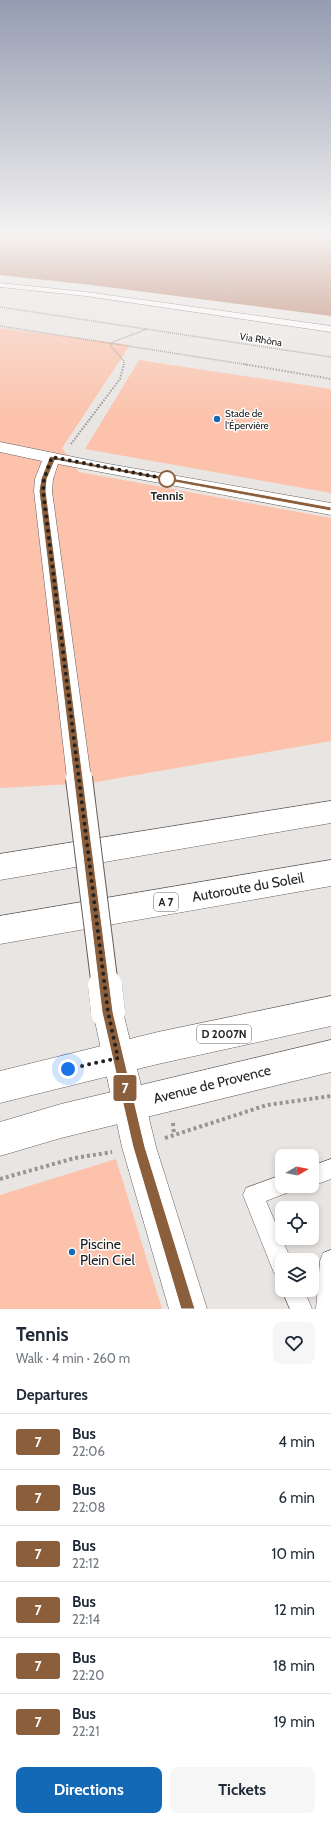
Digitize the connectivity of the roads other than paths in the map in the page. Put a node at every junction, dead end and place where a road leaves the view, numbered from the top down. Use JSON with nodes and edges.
{"nodes":[{"id":1,"x":108,"y":297,"type":"edge"},
{"id":2,"x":331,"y":329,"type":"edge"},
{"id":3,"x":0,"y":447,"type":"edge"},
{"id":4,"x":60,"y":452,"type":"junction"},
{"id":5,"x":331,"y":509,"type":"edge"},
{"id":6,"x":331,"y":812,"type":"edge"},
{"id":7,"x":0,"y":867,"type":"edge"},
{"id":8,"x":331,"y":872,"type":"edge"},
{"id":9,"x":0,"y":930,"type":"edge"},
{"id":10,"x":331,"y":1012,"type":"edge"},
{"id":11,"x":331,"y":1056,"type":"edge"},
{"id":12,"x":118,"y":1058,"type":"junction"},
{"id":13,"x":0,"y":1087,"type":"edge"},
{"id":14,"x":128,"y":1104,"type":"junction"},
{"id":15,"x":0,"y":1139,"type":"edge"},
{"id":16,"x":331,"y":1169,"type":"edge"},
{"id":17,"x":319,"y":1173,"type":"edge"},
{"id":18,"x":275,"y":1188,"type":"edge"},
{"id":19,"x":277,"y":1253,"type":"edge"},
{"id":20,"x":331,"y":1261,"type":"edge"},
{"id":21,"x":296,"y":1297,"type":"edge"},
{"id":22,"x":188,"y":1309,"type":"edge"},
{"id":23,"x":301,"y":1309,"type":"edge"},
{"id":24,"x":327,"y":1309,"type":"edge"}],
"edges":[{"from":1,"to":2,"type":"lane"},
{"from":3,"to":4,"type":"main road"},
{"from":4,"to":5,"type":"main road"},
{"from":4,"to":12,"type":"main road","bridge":true},
{"from":6,"to":7,"type":"main road"},
{"from":8,"to":9,"type":"main road","name":"Autoroute du Soleil","number":"A 7"},
{"from":10,"to":12,"type":"main road","number":"D 2007N"},
{"from":11,"to":14,"type":"main road","name":"Avenue de Provence"},
{"from":12,"to":13,"type":"main road","number":"D 2007N"},
{"from":12,"to":14,"type":"main road"},
{"from":14,"to":15,"type":"main road","name":"Avenue de Provence"},
{"from":14,"to":22,"type":"main road"},
{"from":16,"to":17,"type":"lane"},
{"from":18,"to":19,"type":"lane"},
{"from":20,"to":24,"type":"lane"},
{"from":21,"to":23,"type":"lane"}]}
